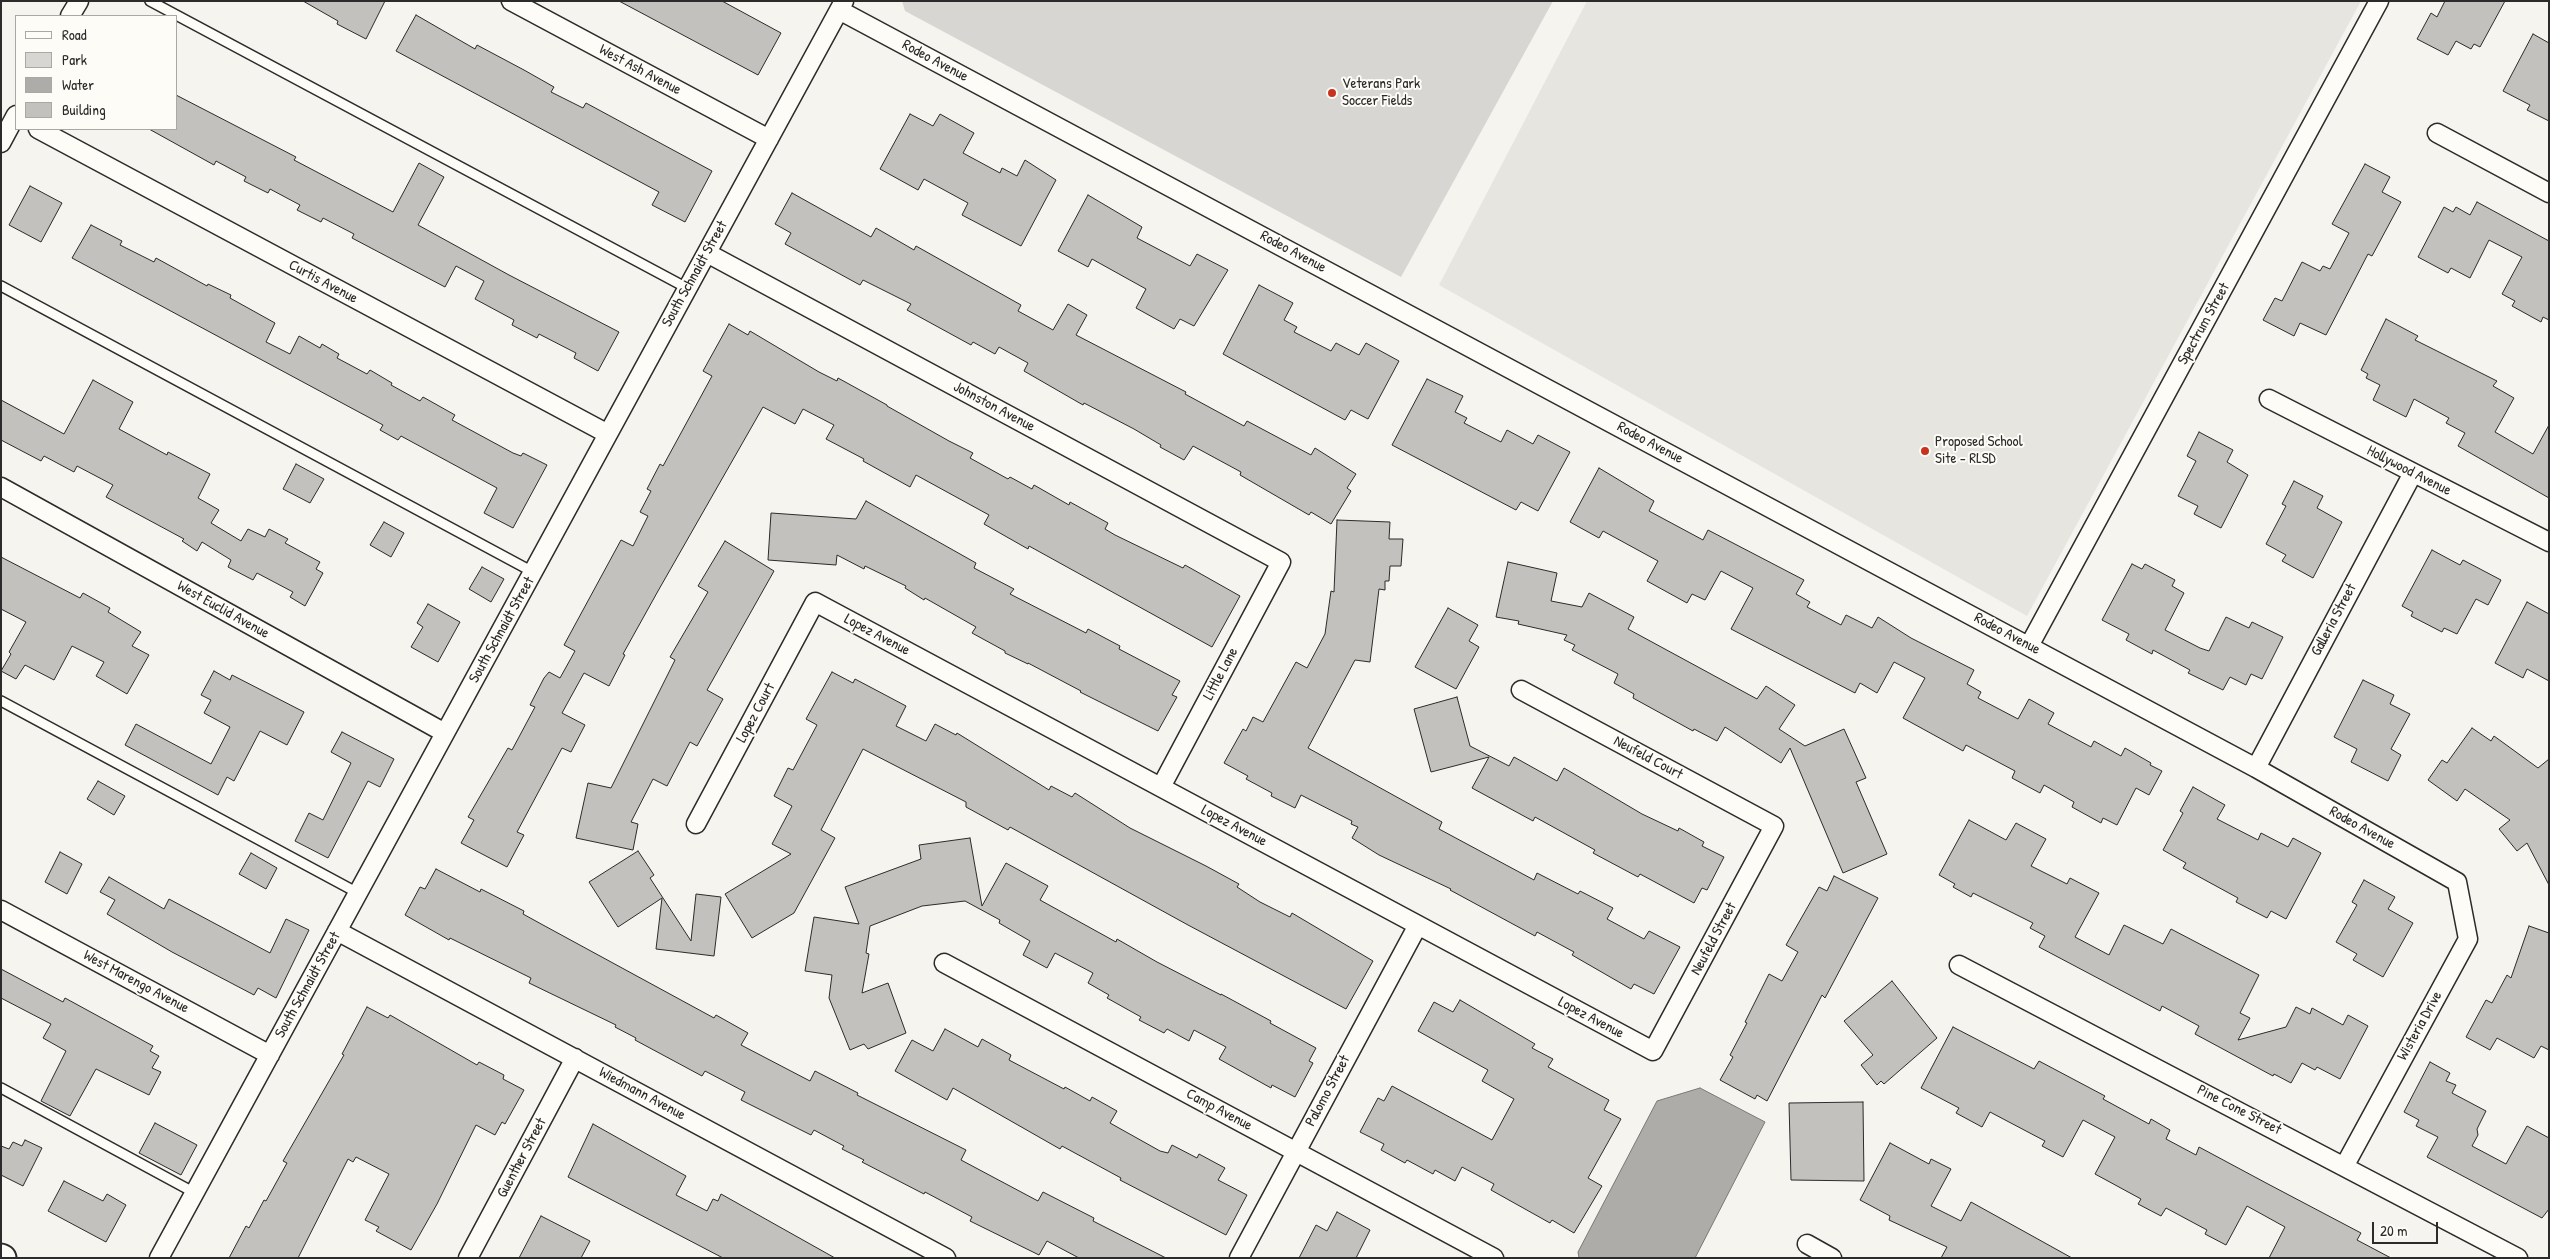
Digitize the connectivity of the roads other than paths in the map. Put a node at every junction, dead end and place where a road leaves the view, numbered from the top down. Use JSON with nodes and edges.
{"nodes":[{"id":1,"x":79,"y":1,"type":"edge"},
{"id":2,"x":150,"y":1,"type":"edge"},
{"id":3,"x":511,"y":1,"type":"edge"},
{"id":4,"x":2379,"y":1,"type":"edge"},
{"id":5,"x":842,"y":6,"type":"edge"},
{"id":6,"x":71,"y":15,"type":"edge"},
{"id":7,"x":176,"y":15,"type":"edge"},
{"id":8,"x":178,"y":16,"type":"edge"},
{"id":9,"x":40,"y":130,"type":"edge"},
{"id":10,"x":2436,"y":133,"type":"dead end"},
{"id":11,"x":769,"y":139,"type":"junction"},
{"id":12,"x":2549,"y":193,"type":"edge"},
{"id":13,"x":706,"y":253,"type":"junction"},
{"id":14,"x":1,"y":286,"type":"edge"},
{"id":15,"x":688,"y":288,"type":"junction"},
{"id":16,"x":2269,"y":400,"type":"dead end"},
{"id":17,"x":608,"y":434,"type":"junction"},
{"id":18,"x":2413,"y":473,"type":"junction"},
{"id":19,"x":1,"y":487,"type":"edge"},
{"id":20,"x":2549,"y":542,"type":"edge"},
{"id":21,"x":1282,"y":562,"type":"joint"},
{"id":22,"x":533,"y":572,"type":"junction"},
{"id":23,"x":815,"y":602,"type":"joint"},
{"id":24,"x":2029,"y":646,"type":"junction"},
{"id":25,"x":1521,"y":690,"type":"dead end"},
{"id":26,"x":1,"y":701,"type":"edge"},
{"id":27,"x":445,"y":733,"type":"junction"},
{"id":28,"x":2256,"y":768,"type":"junction"},
{"id":29,"x":1161,"y":787,"type":"junction"},
{"id":30,"x":696,"y":824,"type":"dead end"},
{"id":31,"x":1774,"y":826,"type":"joint"},
{"id":32,"x":2457,"y":882,"type":"joint"},
{"id":33,"x":358,"y":893,"type":"junction"},
{"id":34,"x":1,"y":910,"type":"edge"},
{"id":35,"x":1418,"y":925,"type":"junction"},
{"id":36,"x":337,"y":931,"type":"junction"},
{"id":37,"x":944,"y":963,"type":"dead end"},
{"id":38,"x":1959,"y":964,"type":"dead end"},
{"id":39,"x":1653,"y":1051,"type":"joint"},
{"id":40,"x":270,"y":1055,"type":"junction"},
{"id":41,"x":575,"y":1058,"type":"junction"},
{"id":42,"x":1,"y":1088,"type":"edge"},
{"id":43,"x":1296,"y":1152,"type":"junction"},
{"id":44,"x":2345,"y":1165,"type":"junction"},
{"id":45,"x":194,"y":1193,"type":"junction"},
{"id":46,"x":1807,"y":1244,"type":"dead end"},
{"id":47,"x":159,"y":1258,"type":"edge"},
{"id":48,"x":468,"y":1258,"type":"edge"},
{"id":49,"x":946,"y":1258,"type":"edge"},
{"id":50,"x":1239,"y":1258,"type":"edge"},
{"id":51,"x":1494,"y":1258,"type":"edge"},
{"id":52,"x":1832,"y":1258,"type":"edge"},
{"id":53,"x":2518,"y":1258,"type":"edge"}],
"edges":[{"from":1,"to":6,"type":"street"},
{"from":2,"to":7,"type":"lane"},
{"from":3,"to":11,"type":"street","name":"West Ash Avenue"},
{"from":4,"to":24,"type":"street","name":"Spectrum Street"},
{"from":5,"to":11,"type":"street","name":"South Schnaidt Street"},
{"from":5,"to":24,"type":"street","name":"Rodeo Avenue"},
{"from":8,"to":15,"type":"lane"},
{"from":9,"to":17,"type":"street","name":"Curtis Avenue"},
{"from":10,"to":12,"type":"street"},
{"from":11,"to":13,"type":"street","name":"South Schnaidt Street"},
{"from":13,"to":15,"type":"street","name":"South Schnaidt Street"},
{"from":13,"to":21,"type":"street","name":"Johnston Avenue"},
{"from":14,"to":22,"type":"lane"},
{"from":15,"to":17,"type":"street","name":"South Schnaidt Street"},
{"from":16,"to":18,"type":"street","name":"Hollywood Avenue"},
{"from":17,"to":22,"type":"street","name":"South Schnaidt Street"},
{"from":18,"to":20,"type":"street","name":"Hollywood Avenue"},
{"from":18,"to":28,"type":"street","name":"Galleria Street"},
{"from":19,"to":27,"type":"street","name":"West Euclid Avenue"},
{"from":21,"to":29,"type":"street","name":"Little Lane"},
{"from":22,"to":27,"type":"street","name":"South Schnaidt Street"},
{"from":23,"to":29,"type":"street","name":"Lopez Avenue"},
{"from":23,"to":30,"type":"street","name":"Lopez Court"},
{"from":24,"to":28,"type":"street","name":"Rodeo Avenue"},
{"from":25,"to":31,"type":"street","name":"Neufeld Court"},
{"from":26,"to":33,"type":"lane"},
{"from":27,"to":33,"type":"street","name":"South Schnaidt Street"},
{"from":28,"to":32,"type":"street","name":"Rodeo Avenue"},
{"from":29,"to":35,"type":"street","name":"Lopez Avenue"},
{"from":31,"to":39,"type":"street","name":"Neufeld Street"},
{"from":32,"to":44,"type":"street","name":"Wisteria Drive"},
{"from":33,"to":36,"type":"street","name":"South Schnaidt Street"},
{"from":34,"to":40,"type":"street","name":"West Marengo Avenue"},
{"from":35,"to":39,"type":"street","name":"Lopez Avenue"},
{"from":35,"to":43,"type":"street","name":"Palomo Street"},
{"from":36,"to":40,"type":"street","name":"South Schnaidt Street"},
{"from":36,"to":41,"type":"street","name":"Wiedmann Avenue"},
{"from":37,"to":43,"type":"street","name":"Camp Avenue"},
{"from":38,"to":44,"type":"street","name":"Pine Cone Street"},
{"from":40,"to":45,"type":"street","name":"South Schnaidt Street"},
{"from":41,"to":48,"type":"street","name":"Guenther Street"},
{"from":41,"to":49,"type":"street","name":"Wiedmann Avenue"},
{"from":42,"to":45,"type":"lane"},
{"from":43,"to":50,"type":"street","name":"Palomo Street"},
{"from":43,"to":51,"type":"street","name":"Camp Avenue"},
{"from":44,"to":53,"type":"street","name":"Pine Cone Street"},
{"from":45,"to":47,"type":"street","name":"South Schnaidt Street"},
{"from":46,"to":52,"type":"street"}]}
